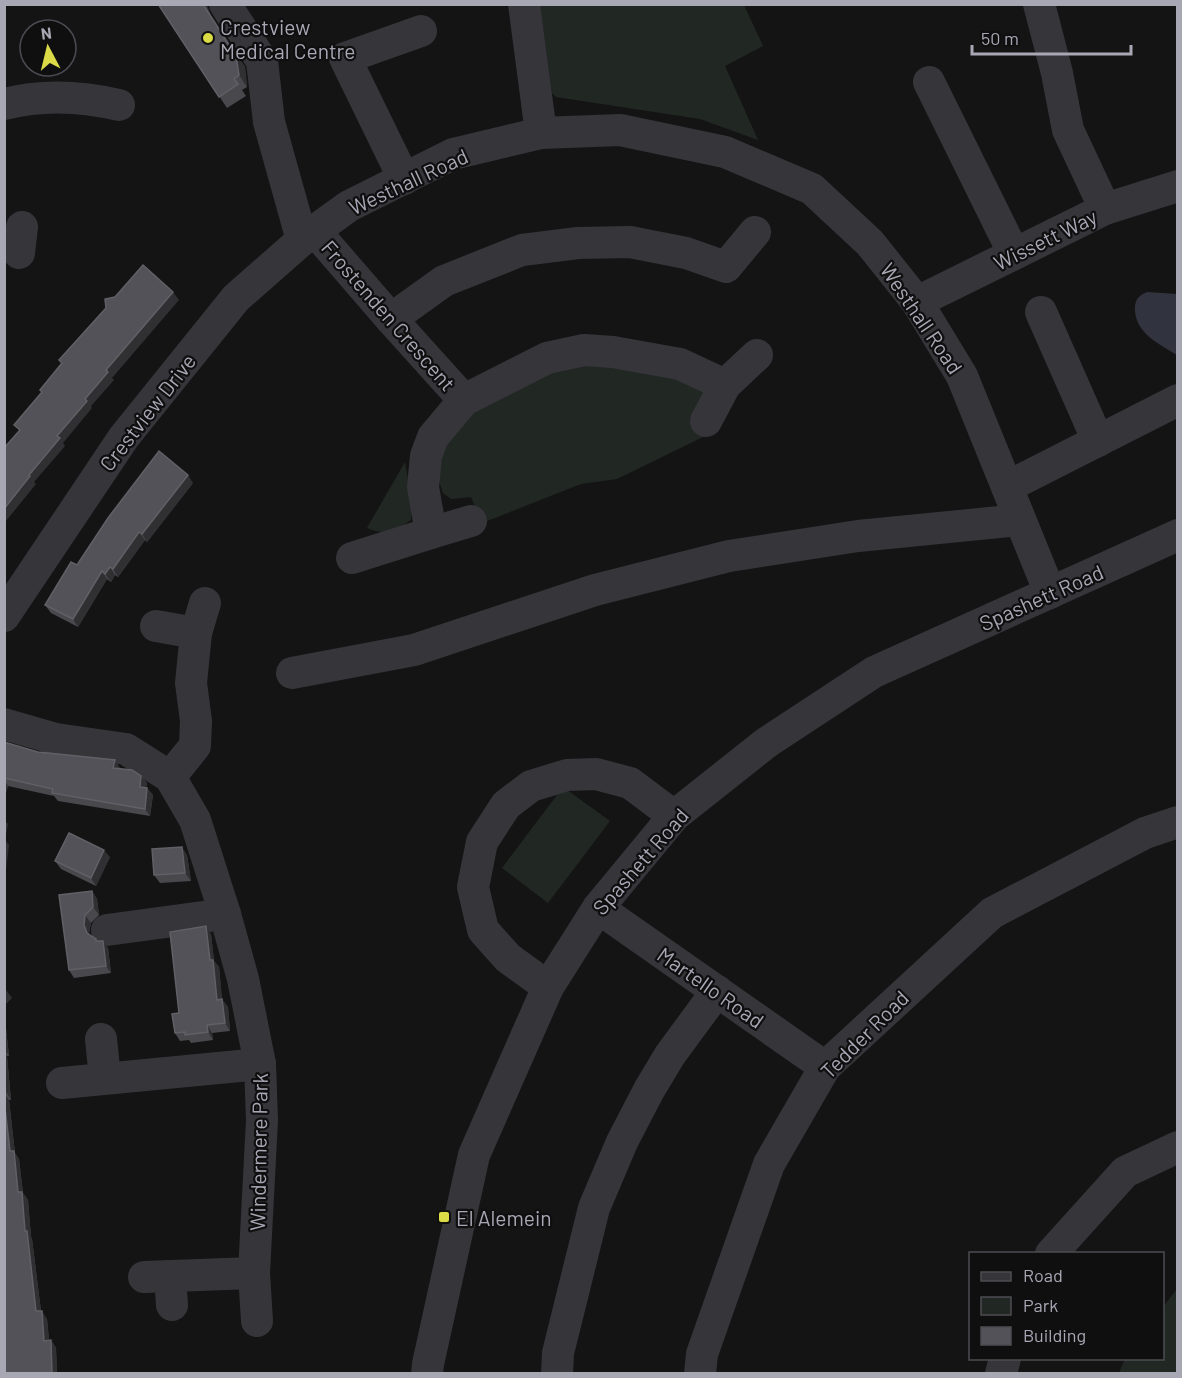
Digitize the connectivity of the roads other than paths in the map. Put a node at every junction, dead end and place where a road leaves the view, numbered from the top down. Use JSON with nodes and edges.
{"nodes":[{"id":1,"x":225,"y":4,"type":"edge"},
{"id":2,"x":524,"y":4,"type":"edge"},
{"id":3,"x":1039,"y":4,"type":"edge"},
{"id":4,"x":421,"y":30,"type":"dead end"},
{"id":5,"x":929,"y":82,"type":"dead end"},
{"id":6,"x":4,"y":104,"type":"edge"},
{"id":7,"x":119,"y":105,"type":"dead end"},
{"id":8,"x":541,"y":133,"type":"junction"},
{"id":9,"x":404,"y":179,"type":"junction"},
{"id":10,"x":1178,"y":186,"type":"edge"},
{"id":11,"x":1105,"y":210,"type":"junction"},
{"id":12,"x":755,"y":232,"type":"dead end"},
{"id":13,"x":308,"y":235,"type":"junction"},
{"id":14,"x":1014,"y":254,"type":"junction"},
{"id":15,"x":917,"y":302,"type":"junction"},
{"id":16,"x":391,"y":319,"type":"junction"},
{"id":17,"x":1053,"y":321,"type":"dead end"},
{"id":18,"x":758,"y":355,"type":"dead end"},
{"id":19,"x":725,"y":385,"type":"junction"},
{"id":20,"x":1170,"y":396,"type":"edge"},
{"id":21,"x":464,"y":400,"type":"junction"},
{"id":22,"x":706,"y":421,"type":"dead end"},
{"id":23,"x":1098,"y":441,"type":"junction"},
{"id":24,"x":1007,"y":487,"type":"junction"},
{"id":25,"x":1020,"y":520,"type":"junction"},
{"id":26,"x":471,"y":521,"type":"dead end"},
{"id":27,"x":431,"y":533,"type":"junction"},
{"id":28,"x":1178,"y":535,"type":"edge"},
{"id":29,"x":352,"y":558,"type":"dead end"},
{"id":30,"x":13,"y":582,"type":"edge"},
{"id":31,"x":1050,"y":593,"type":"junction"},
{"id":32,"x":205,"y":603,"type":"dead end"},
{"id":33,"x":4,"y":616,"type":"edge"},
{"id":34,"x":156,"y":626,"type":"dead end"},
{"id":35,"x":196,"y":633,"type":"junction"},
{"id":36,"x":292,"y":673,"type":"dead end"},
{"id":37,"x":4,"y":724,"type":"edge"},
{"id":38,"x":170,"y":777,"type":"junction"},
{"id":39,"x":674,"y":816,"type":"junction"},
{"id":40,"x":1178,"y":822,"type":"edge"},
{"id":41,"x":597,"y":908,"type":"junction"},
{"id":42,"x":225,"y":914,"type":"junction"},
{"id":43,"x":107,"y":930,"type":"dead end"},
{"id":44,"x":548,"y":987,"type":"junction"},
{"id":45,"x":717,"y":991,"type":"junction"},
{"id":46,"x":100,"y":1039,"type":"dead end"},
{"id":47,"x":260,"y":1064,"type":"junction"},
{"id":48,"x":825,"y":1067,"type":"junction"},
{"id":49,"x":105,"y":1078,"type":"junction"},
{"id":50,"x":62,"y":1083,"type":"dead end"},
{"id":51,"x":1178,"y":1147,"type":"edge"},
{"id":52,"x":1053,"y":1252,"type":"edge"},
{"id":53,"x":254,"y":1273,"type":"junction"},
{"id":54,"x":162,"y":1286,"type":"dead end"},
{"id":55,"x":256,"y":1321,"type":"dead end"},
{"id":56,"x":428,"y":1374,"type":"edge"},
{"id":57,"x":557,"y":1374,"type":"edge"},
{"id":58,"x":700,"y":1374,"type":"edge"}],
"edges":[{"from":1,"to":13,"type":"street"},
{"from":2,"to":8,"type":"street"},
{"from":3,"to":11,"type":"street"},
{"from":4,"to":9,"type":"street"},
{"from":5,"to":14,"type":"street"},
{"from":6,"to":7,"type":"street"},
{"from":8,"to":9,"type":"street","name":"Westhall Road"},
{"from":8,"to":15,"type":"street","name":"Westhall Road"},
{"from":9,"to":13,"type":"street","name":"Westhall Road"},
{"from":10,"to":11,"type":"street","name":"Wissett Way"},
{"from":11,"to":14,"type":"street","name":"Wissett Way"},
{"from":12,"to":16,"type":"street"},
{"from":13,"to":16,"type":"street","name":"Frostenden Crescent"},
{"from":13,"to":30,"type":"street","name":"Crestview Drive"},
{"from":14,"to":15,"type":"street","name":"Wissett Way"},
{"from":15,"to":24,"type":"street","name":"Westhall Road"},
{"from":16,"to":21,"type":"street","name":"Frostenden Crescent"},
{"from":17,"to":23,"type":"street"},
{"from":18,"to":19,"type":"street"},
{"from":19,"to":21,"type":"street","name":"Frostenden Crescent"},
{"from":19,"to":22,"type":"street"},
{"from":20,"to":23,"type":"street"},
{"from":21,"to":27,"type":"street","name":"Frostenden Crescent"},
{"from":23,"to":24,"type":"street"},
{"from":24,"to":25,"type":"street","name":"Westhall Road"},
{"from":25,"to":31,"type":"street","name":"Westhall Road"},
{"from":25,"to":36,"type":"street"},
{"from":26,"to":27,"type":"street"},
{"from":27,"to":29,"type":"street"},
{"from":28,"to":31,"type":"street","name":"Spashett Road"},
{"from":30,"to":33,"type":"street","name":"Crestview Drive"},
{"from":31,"to":39,"type":"street","name":"Spashett Road"},
{"from":32,"to":35,"type":"street"},
{"from":34,"to":35,"type":"street"},
{"from":35,"to":38,"type":"street"},
{"from":37,"to":38,"type":"street","name":"Windermere Park"},
{"from":38,"to":42,"type":"street","name":"Windermere Park"},
{"from":39,"to":41,"type":"street","name":"Spashett Road"},
{"from":39,"to":44,"type":"street"},
{"from":40,"to":48,"type":"street","name":"Tedder Road"},
{"from":41,"to":44,"type":"street","name":"Spashett Road"},
{"from":41,"to":45,"type":"street","name":"Martello Road"},
{"from":42,"to":43,"type":"street"},
{"from":42,"to":47,"type":"street","name":"Windermere Park"},
{"from":44,"to":56,"type":"street","name":"Spashett Road"},
{"from":45,"to":48,"type":"street","name":"Martello Road"},
{"from":45,"to":57,"type":"street"},
{"from":46,"to":49,"type":"street"},
{"from":47,"to":49,"type":"street"},
{"from":47,"to":53,"type":"street","name":"Windermere Park"},
{"from":48,"to":58,"type":"street","name":"Tedder Road"},
{"from":49,"to":50,"type":"street"},
{"from":51,"to":52,"type":"street"},
{"from":53,"to":54,"type":"street"},
{"from":53,"to":55,"type":"street","name":"Windermere Park"}]}
